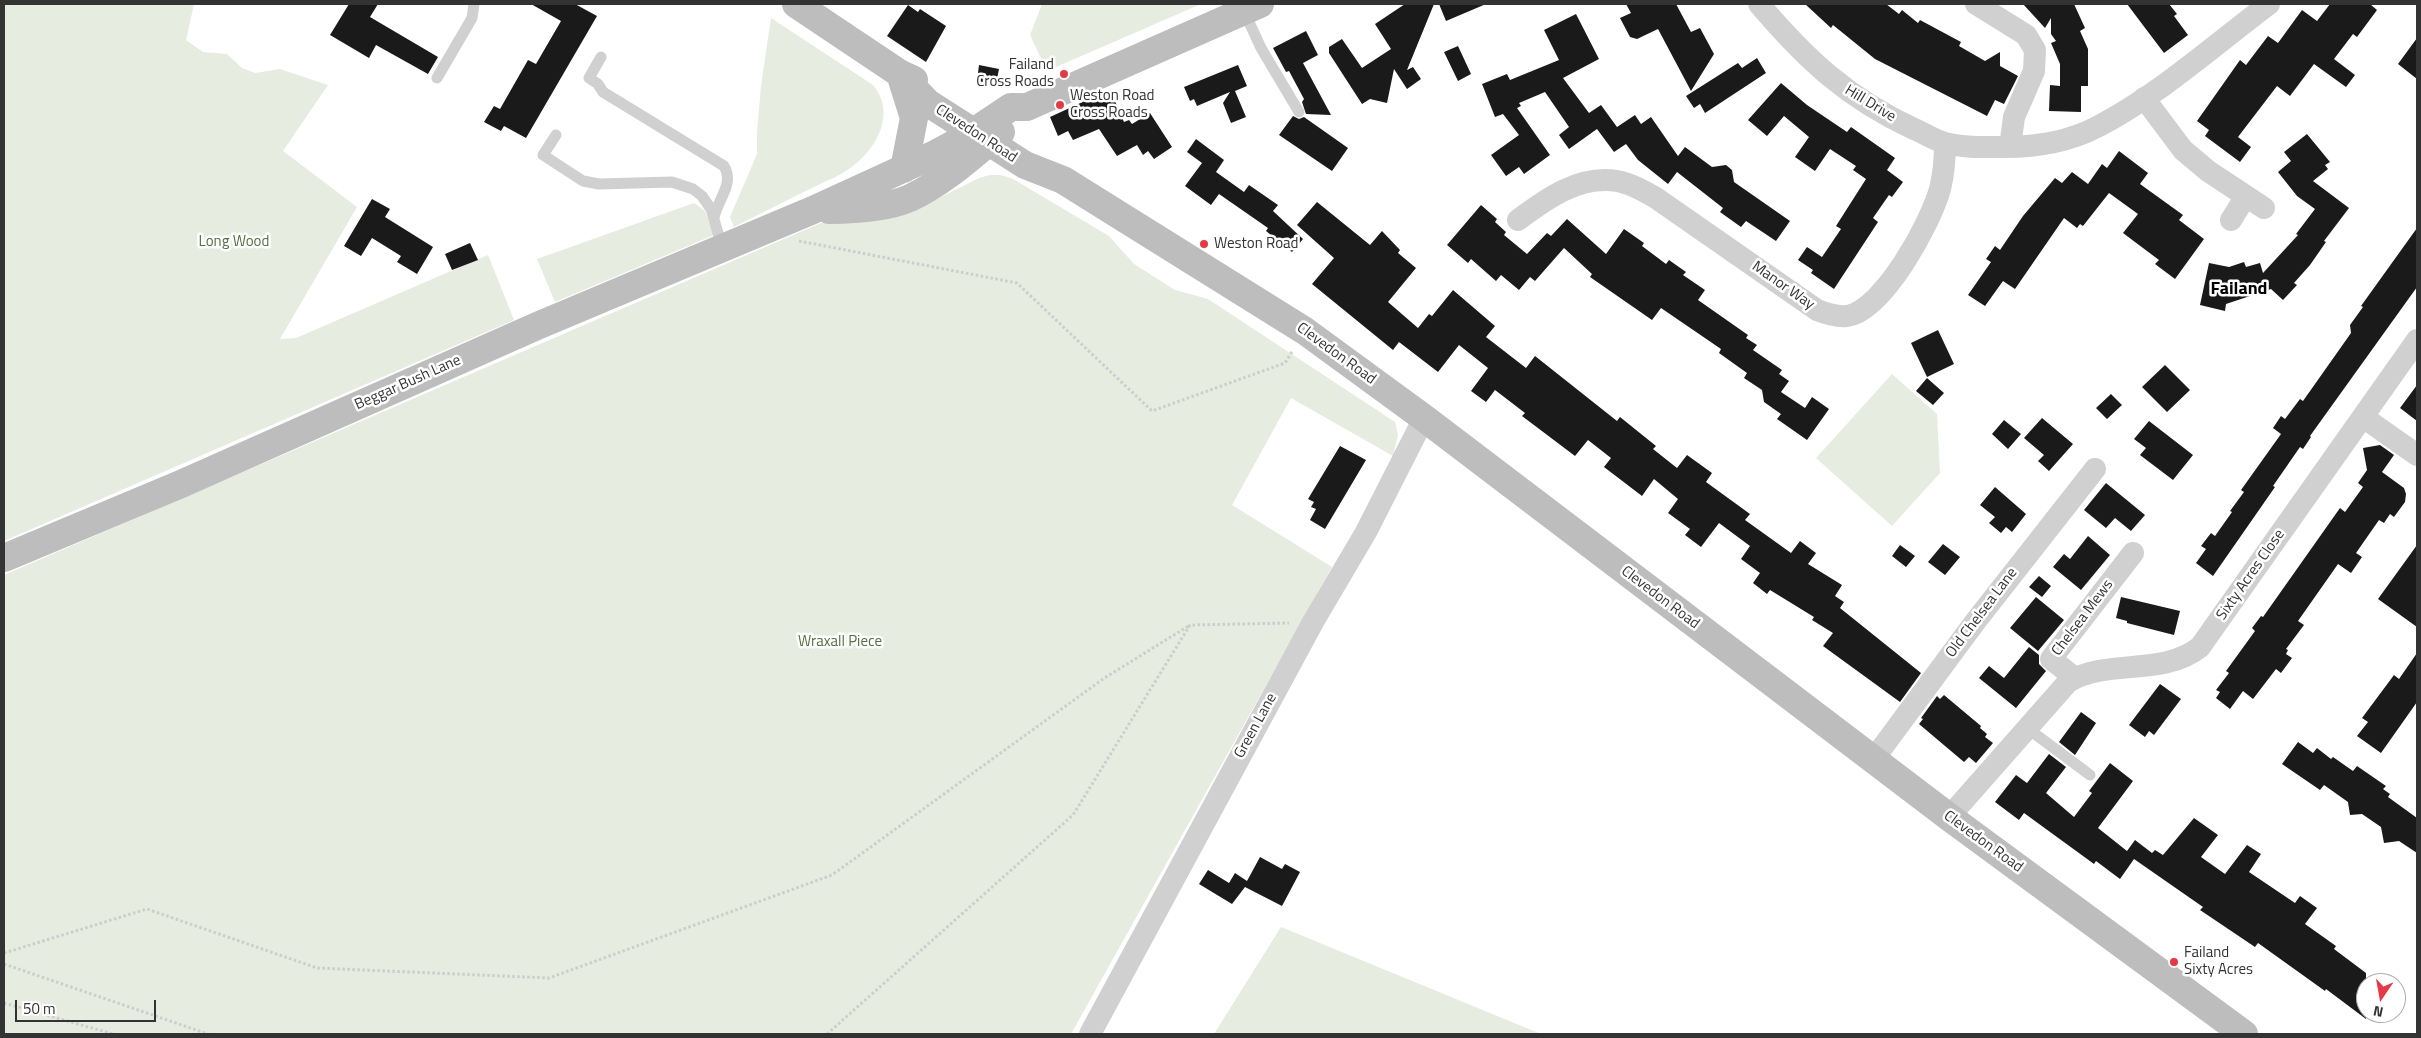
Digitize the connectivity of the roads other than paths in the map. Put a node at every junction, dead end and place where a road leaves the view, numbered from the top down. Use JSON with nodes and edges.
{"nodes":[{"id":1,"x":474,"y":4,"type":"edge"},
{"id":2,"x":796,"y":4,"type":"edge"},
{"id":3,"x":1759,"y":4,"type":"edge"},
{"id":4,"x":2269,"y":4,"type":"edge"},
{"id":5,"x":1980,"y":5,"type":"edge"},
{"id":6,"x":1252,"y":7,"type":"edge"},
{"id":7,"x":601,"y":57,"type":"dead end"},
{"id":8,"x":899,"y":73,"type":"junction"},
{"id":9,"x":437,"y":78,"type":"dead end"},
{"id":10,"x":2144,"y":98,"type":"junction"},
{"id":11,"x":1300,"y":112,"type":"dead end"},
{"id":12,"x":988,"y":132,"type":"junction"},
{"id":13,"x":556,"y":135,"type":"dead end"},
{"id":14,"x":1944,"y":143,"type":"junction"},
{"id":15,"x":2010,"y":147,"type":"junction"},
{"id":16,"x":904,"y":169,"type":"junction"},
{"id":17,"x":813,"y":210,"type":"junction"},
{"id":18,"x":714,"y":218,"type":"junction"},
{"id":19,"x":1518,"y":220,"type":"dead end"},
{"id":20,"x":2231,"y":220,"type":"dead end"},
{"id":21,"x":722,"y":248,"type":"junction"},
{"id":22,"x":2417,"y":340,"type":"edge"},
{"id":23,"x":2363,"y":417,"type":"junction"},
{"id":24,"x":1424,"y":418,"type":"junction"},
{"id":25,"x":2417,"y":455,"type":"edge"},
{"id":26,"x":2094,"y":469,"type":"dead end"},
{"id":27,"x":2133,"y":553,"type":"dead end"},
{"id":28,"x":4,"y":558,"type":"edge"},
{"id":29,"x":2075,"y":678,"type":"junction"},
{"id":30,"x":2027,"y":728,"type":"junction"},
{"id":31,"x":1873,"y":760,"type":"junction"},
{"id":32,"x":2090,"y":775,"type":"dead end"},
{"id":33,"x":1949,"y":818,"type":"junction"},
{"id":34,"x":1090,"y":1034,"type":"edge"},
{"id":35,"x":2244,"y":1034,"type":"edge"}],
"edges":[{"from":1,"to":9,"type":"lane"},
{"from":2,"to":8,"type":"main road","name":"Clevedon Road"},
{"from":3,"to":14,"type":"street","name":"Hill Drive"},
{"from":4,"to":10,"type":"street","name":"Hill Drive"},
{"from":5,"to":15,"type":"street"},
{"from":6,"to":11,"type":"lane"},
{"from":6,"to":12,"type":"main road"},
{"from":7,"to":18,"type":"lane"},
{"from":8,"to":12,"type":"main road","name":"Clevedon Road"},
{"from":8,"to":16,"type":"main road"},
{"from":10,"to":15,"type":"street","name":"Hill Drive"},
{"from":10,"to":20,"type":"street"},
{"from":12,"to":16,"type":"main road","name":"Beggar Bush Lane"},
{"from":12,"to":17,"type":"main road","name":"Beggar Bush Lane"},
{"from":12,"to":24,"type":"main road","name":"Clevedon Road"},
{"from":13,"to":18,"type":"lane"},
{"from":14,"to":15,"type":"street","name":"Hill Drive"},
{"from":14,"to":19,"type":"street","name":"Manor Way"},
{"from":16,"to":17,"type":"main road","name":"Beggar Bush Lane"},
{"from":17,"to":21,"type":"main road","name":"Beggar Bush Lane"},
{"from":18,"to":21,"type":"lane"},
{"from":21,"to":28,"type":"main road","name":"Beggar Bush Lane"},
{"from":22,"to":23,"type":"street","name":"Sixty Acres Close"},
{"from":23,"to":25,"type":"street"},
{"from":23,"to":29,"type":"street","name":"Sixty Acres Close"},
{"from":24,"to":31,"type":"main road","name":"Clevedon Road"},
{"from":24,"to":34,"type":"street","name":"Green Lane"},
{"from":26,"to":31,"type":"street","name":"Old Chelsea Lane"},
{"from":27,"to":29,"type":"street","name":"Chelsea Mews"},
{"from":29,"to":30,"type":"street","name":"Sixty Acres Close"},
{"from":30,"to":32,"type":"lane"},
{"from":30,"to":33,"type":"street","name":"Sixty Acres Close"},
{"from":31,"to":33,"type":"main road","name":"Clevedon Road"},
{"from":33,"to":35,"type":"main road","name":"Clevedon Road"}]}
